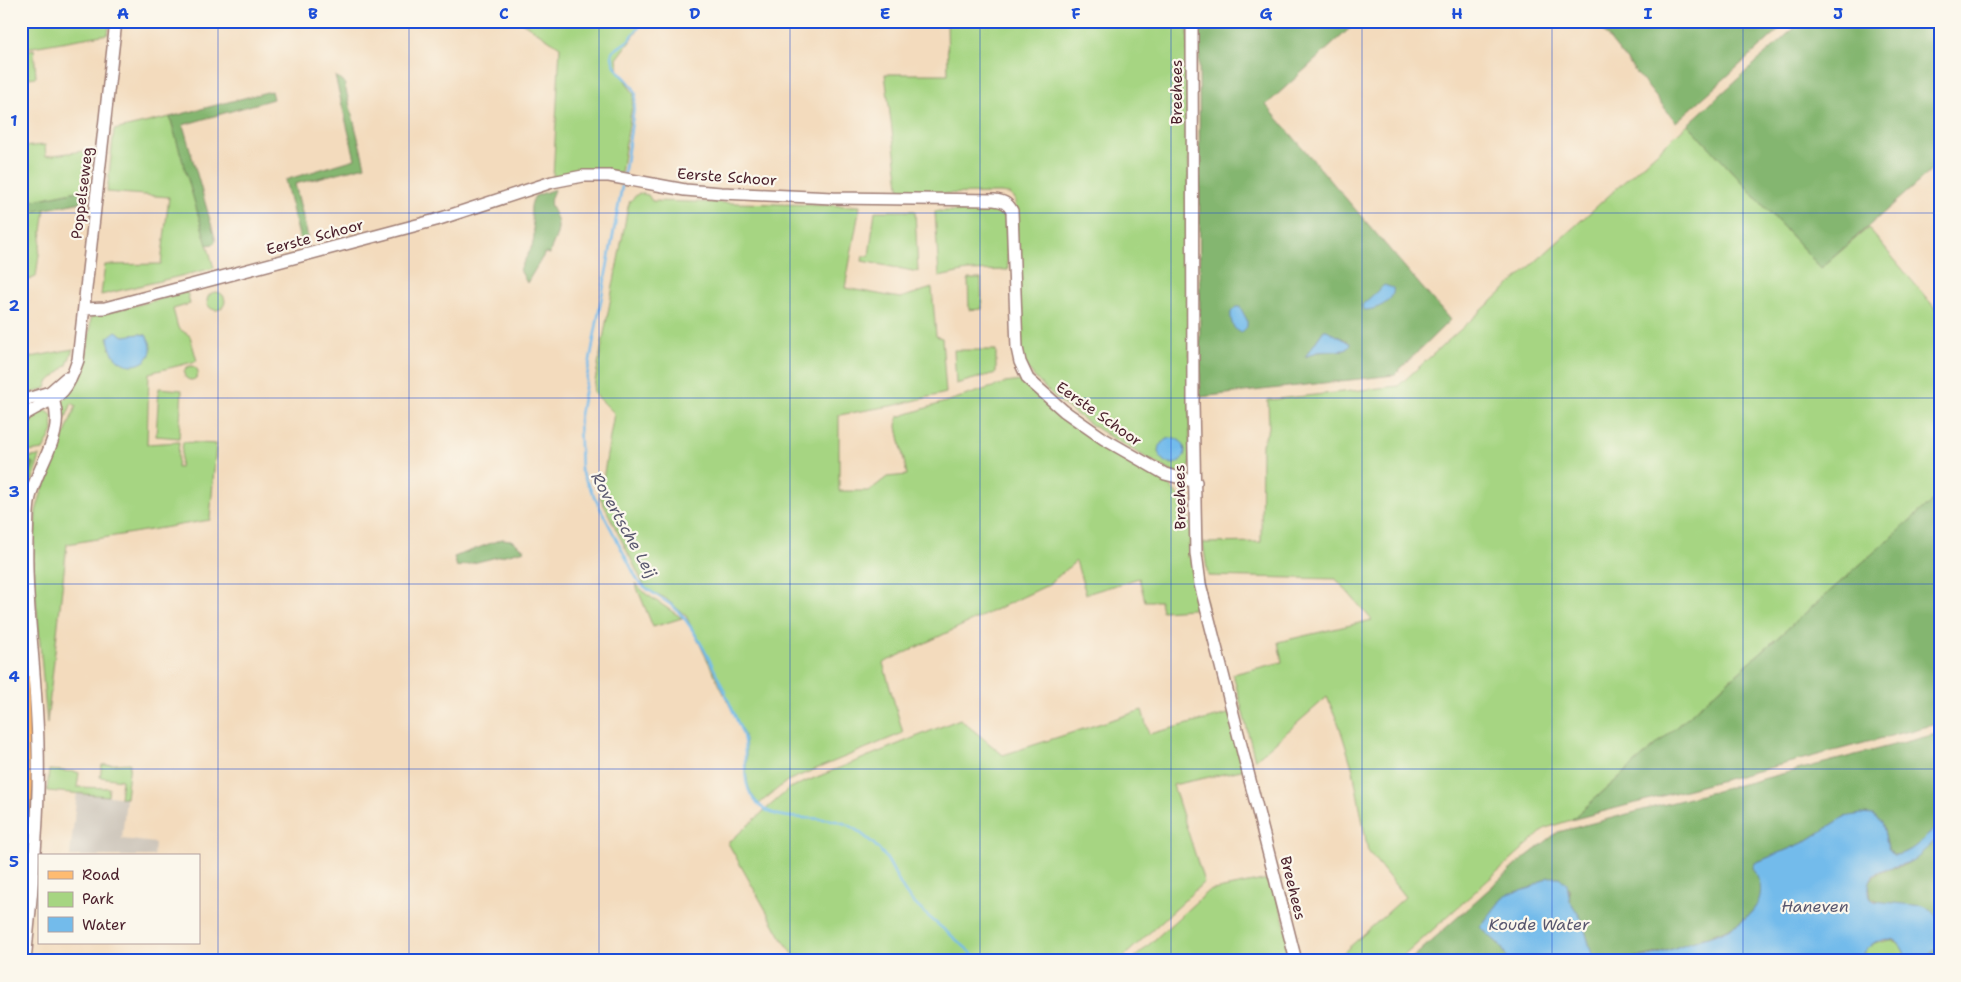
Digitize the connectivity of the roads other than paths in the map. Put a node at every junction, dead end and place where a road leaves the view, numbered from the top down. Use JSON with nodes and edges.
{"nodes":[{"id":1,"x":116,"y":21,"type":"edge"},
{"id":2,"x":1192,"y":21,"type":"edge"},
{"id":3,"x":85,"y":309,"type":"junction"},
{"id":4,"x":75,"y":368,"type":"junction"},
{"id":5,"x":53,"y":400,"type":"junction"},
{"id":6,"x":21,"y":401,"type":"edge"},
{"id":7,"x":21,"y":412,"type":"edge"},
{"id":8,"x":21,"y":417,"type":"edge"},
{"id":9,"x":1196,"y":482,"type":"junction"},
{"id":10,"x":21,"y":653,"type":"edge"},
{"id":11,"x":21,"y":854,"type":"edge"},
{"id":12,"x":25,"y":961,"type":"edge"},
{"id":13,"x":1296,"y":961,"type":"edge"}],
"edges":[{"from":1,"to":3,"type":"street","name":"Poppelseweg"},
{"from":2,"to":9,"type":"street","name":"Breehees"},
{"from":3,"to":4,"type":"street","name":"Poppelseweg"},
{"from":3,"to":9,"type":"street","name":"Eerste Schoor"},
{"from":4,"to":5,"type":"street","name":"Poppelseweg"},
{"from":4,"to":6,"type":"street"},
{"from":5,"to":8,"type":"street","name":"Poppelseweg"},
{"from":5,"to":12,"type":"street"},
{"from":7,"to":8,"type":"main road"},
{"from":9,"to":13,"type":"street","name":"Breehees"},
{"from":10,"to":11,"type":"main road"}]}
